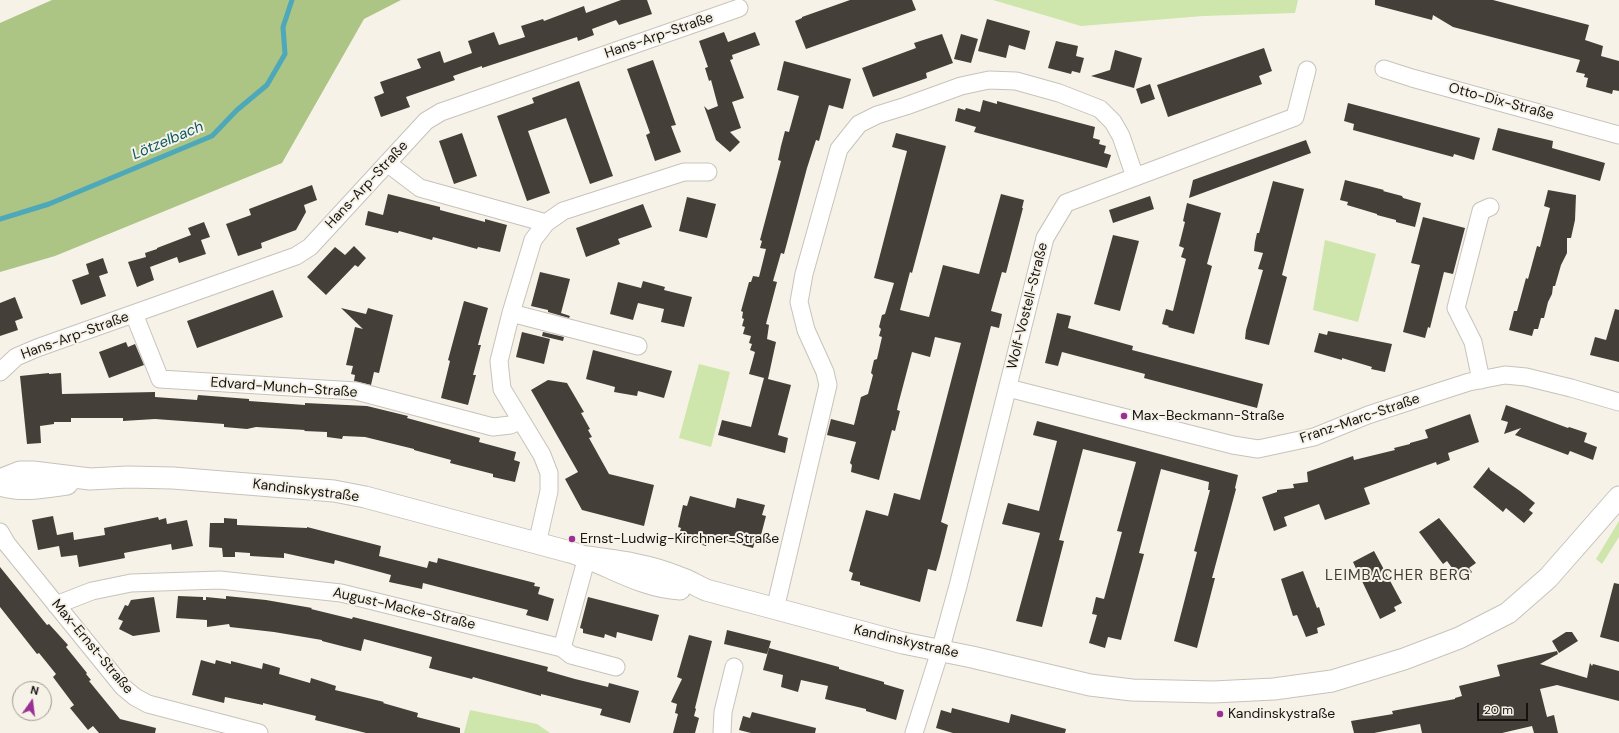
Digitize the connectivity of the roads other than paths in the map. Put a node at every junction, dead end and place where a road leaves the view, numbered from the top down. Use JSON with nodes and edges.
{"nodes":[{"id":1,"x":739,"y":8,"type":"dead end"},
{"id":2,"x":1384,"y":69,"type":"dead end"},
{"id":3,"x":1307,"y":70,"type":"dead end"},
{"id":4,"x":1619,"y":135,"type":"edge"},
{"id":5,"x":387,"y":163,"type":"junction"},
{"id":6,"x":708,"y":172,"type":"dead end"},
{"id":7,"x":1135,"y":177,"type":"junction"},
{"id":8,"x":1490,"y":207,"type":"dead end"},
{"id":9,"x":546,"y":223,"type":"junction"},
{"id":10,"x":511,"y":313,"type":"junction"},
{"id":11,"x":134,"y":314,"type":"junction"},
{"id":12,"x":638,"y":346,"type":"dead end"},
{"id":13,"x":0,"y":372,"type":"edge"},
{"id":14,"x":1481,"y":380,"type":"junction"},
{"id":15,"x":1008,"y":388,"type":"junction"},
{"id":16,"x":1619,"y":402,"type":"edge"},
{"id":17,"x":520,"y":421,"type":"junction"},
{"id":18,"x":90,"y":479,"type":"junction"},
{"id":19,"x":0,"y":480,"type":"edge"},
{"id":20,"x":0,"y":485,"type":"edge"},
{"id":21,"x":1619,"y":497,"type":"edge"},
{"id":22,"x":0,"y":532,"type":"edge"},
{"id":23,"x":537,"y":544,"type":"junction"},
{"id":24,"x":587,"y":557,"type":"junction"},
{"id":25,"x":56,"y":605,"type":"junction"},
{"id":26,"x":775,"y":609,"type":"junction"},
{"id":27,"x":562,"y":648,"type":"junction"},
{"id":28,"x":940,"y":651,"type":"junction"},
{"id":29,"x":616,"y":667,"type":"dead end"},
{"id":30,"x":734,"y":667,"type":"dead end"},
{"id":31,"x":259,"y":733,"type":"edge"},
{"id":32,"x":722,"y":733,"type":"edge"},
{"id":33,"x":914,"y":733,"type":"edge"}],
"edges":[{"from":1,"to":5,"type":"street","name":"Hans-Arp-Straße"},
{"from":2,"to":4,"type":"street","name":"Otto-Dix-Straße"},
{"from":3,"to":7,"type":"street","name":"Wolf-Vostell-Straße"},
{"from":5,"to":9,"type":"street"},
{"from":5,"to":11,"type":"street","name":"Hans-Arp-Straße"},
{"from":6,"to":9,"type":"street"},
{"from":7,"to":15,"type":"street","name":"Wolf-Vostell-Straße"},
{"from":7,"to":26,"type":"street"},
{"from":8,"to":14,"type":"street"},
{"from":9,"to":10,"type":"street"},
{"from":10,"to":12,"type":"street"},
{"from":10,"to":17,"type":"street"},
{"from":11,"to":13,"type":"street","name":"Hans-Arp-Straße"},
{"from":11,"to":17,"type":"street","name":"Edvard-Munch-Straße"},
{"from":14,"to":15,"type":"street","name":"Franz-Marc-Straße"},
{"from":14,"to":16,"type":"street","name":"Franz-Marc-Straße"},
{"from":15,"to":28,"type":"street","name":"Wolf-Vostell-Straße"},
{"from":17,"to":23,"type":"street"},
{"from":18,"to":19,"type":"street","name":"Kandinskystraße"},
{"from":18,"to":20,"type":"street","name":"Kandinskystraße"},
{"from":18,"to":23,"type":"street","name":"Kandinskystraße"},
{"from":21,"to":28,"type":"street","name":"Kandinskystraße"},
{"from":22,"to":25,"type":"street","name":"Max-Ernst-Straße"},
{"from":23,"to":24,"type":"street","name":"Kandinskystraße"},
{"from":24,"to":26,"type":"street","name":"Kandinskystraße"},
{"from":24,"to":27,"type":"street"},
{"from":25,"to":27,"type":"street","name":"August-Macke-Straße"},
{"from":25,"to":31,"type":"street","name":"Max-Ernst-Straße"},
{"from":26,"to":28,"type":"street","name":"Kandinskystraße"},
{"from":27,"to":29,"type":"street","name":"August-Macke-Straße"},
{"from":28,"to":33,"type":"street","name":"Wolf-Vostell-Straße"},
{"from":30,"to":32,"type":"street"}]}
